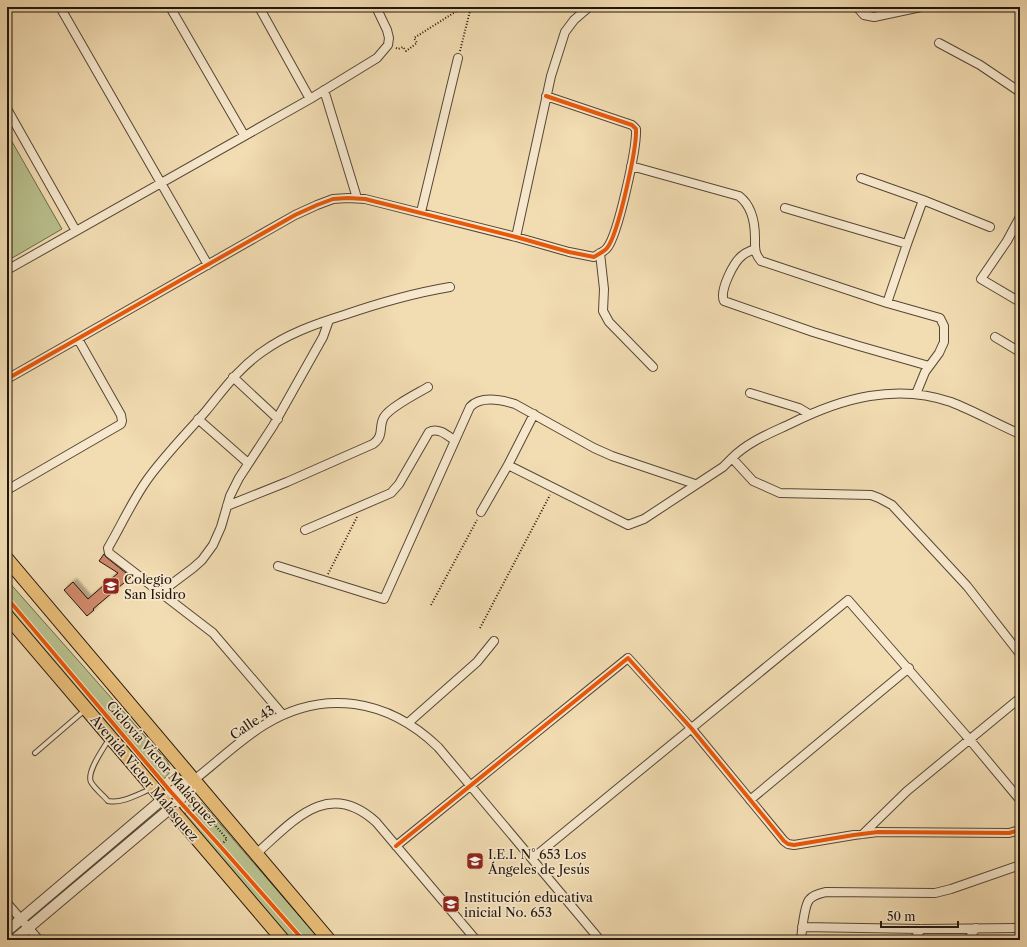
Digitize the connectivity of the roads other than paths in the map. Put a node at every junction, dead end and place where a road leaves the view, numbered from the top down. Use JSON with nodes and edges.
{"nodes":[{"id":1,"x":60,"y":7,"type":"edge"},
{"id":2,"x":170,"y":7,"type":"edge"},
{"id":3,"x":259,"y":7,"type":"edge"},
{"id":4,"x":376,"y":7,"type":"edge"},
{"id":5,"x":857,"y":7,"type":"edge"},
{"id":6,"x":921,"y":7,"type":"edge"},
{"id":7,"x":584,"y":8,"type":"edge"},
{"id":8,"x":939,"y":43,"type":"dead end"},
{"id":9,"x":458,"y":58,"type":"road end"},
{"id":10,"x":324,"y":90,"type":"junction"},
{"id":11,"x":1020,"y":92,"type":"edge"},
{"id":12,"x":546,"y":96,"type":"junction"},
{"id":13,"x":310,"y":98,"type":"junction"},
{"id":14,"x":7,"y":109,"type":"edge"},
{"id":15,"x":244,"y":135,"type":"junction"},
{"id":16,"x":631,"y":166,"type":"junction"},
{"id":17,"x":861,"y":178,"type":"dead end"},
{"id":18,"x":160,"y":183,"type":"junction"},
{"id":19,"x":357,"y":198,"type":"junction"},
{"id":20,"x":923,"y":200,"type":"junction"},
{"id":21,"x":785,"y":208,"type":"dead end"},
{"id":22,"x":421,"y":212,"type":"junction"},
{"id":23,"x":1020,"y":217,"type":"edge"},
{"id":24,"x":990,"y":228,"type":"dead end"},
{"id":25,"x":76,"y":231,"type":"junction"},
{"id":26,"x":516,"y":237,"type":"junction"},
{"id":27,"x":907,"y":244,"type":"junction"},
{"id":28,"x":754,"y":249,"type":"junction"},
{"id":29,"x":600,"y":253,"type":"junction"},
{"id":30,"x":208,"y":265,"type":"junction"},
{"id":31,"x":7,"y":270,"type":"edge"},
{"id":32,"x":450,"y":287,"type":"dead end"},
{"id":33,"x":1020,"y":302,"type":"edge"},
{"id":34,"x":887,"y":303,"type":"junction"},
{"id":35,"x":329,"y":320,"type":"junction"},
{"id":36,"x":994,"y":337,"type":"dead end"},
{"id":37,"x":78,"y":339,"type":"junction"},
{"id":38,"x":1020,"y":352,"type":"edge"},
{"id":39,"x":929,"y":366,"type":"junction"},
{"id":40,"x":653,"y":367,"type":"dead end"},
{"id":41,"x":233,"y":377,"type":"junction"},
{"id":42,"x":7,"y":379,"type":"edge"},
{"id":43,"x":428,"y":387,"type":"dead end"},
{"id":44,"x":750,"y":394,"type":"dead end"},
{"id":45,"x":916,"y":394,"type":"junction"},
{"id":46,"x":534,"y":414,"type":"junction"},
{"id":47,"x":809,"y":414,"type":"junction"},
{"id":48,"x":198,"y":419,"type":"junction"},
{"id":49,"x":278,"y":419,"type":"junction"},
{"id":50,"x":1020,"y":434,"type":"edge"},
{"id":51,"x":454,"y":440,"type":"junction"},
{"id":52,"x":732,"y":458,"type":"junction"},
{"id":53,"x":248,"y":463,"type":"junction"},
{"id":54,"x":508,"y":465,"type":"junction"},
{"id":55,"x":695,"y":484,"type":"junction"},
{"id":56,"x":7,"y":490,"type":"edge"},
{"id":57,"x":227,"y":506,"type":"junction"},
{"id":58,"x":481,"y":512,"type":"road end"},
{"id":59,"x":305,"y":530,"type":"dead end"},
{"id":60,"x":7,"y":559,"type":"edge"},
{"id":61,"x":278,"y":566,"type":"dead end"},
{"id":62,"x":161,"y":592,"type":"junction"},
{"id":63,"x":7,"y":616,"type":"edge"},
{"id":64,"x":494,"y":641,"type":"dead end"},
{"id":65,"x":1020,"y":654,"type":"edge"},
{"id":66,"x":909,"y":668,"type":"junction"},
{"id":67,"x":1020,"y":698,"type":"edge"},
{"id":68,"x":86,"y":709,"type":"junction"},
{"id":69,"x":283,"y":715,"type":"junction"},
{"id":70,"x":408,"y":722,"type":"junction"},
{"id":71,"x":692,"y":729,"type":"junction"},
{"id":72,"x":110,"y":736,"type":"junction"},
{"id":73,"x":970,"y":740,"type":"junction"},
{"id":74,"x":35,"y":753,"type":"dead end"},
{"id":75,"x":194,"y":780,"type":"junction"},
{"id":76,"x":471,"y":785,"type":"junction"},
{"id":77,"x":154,"y":788,"type":"junction"},
{"id":78,"x":750,"y":800,"type":"junction"},
{"id":79,"x":1020,"y":800,"type":"edge"},
{"id":80,"x":167,"y":803,"type":"junction"},
{"id":81,"x":1020,"y":830,"type":"edge"},
{"id":82,"x":863,"y":834,"type":"junction"},
{"id":83,"x":396,"y":846,"type":"junction"},
{"id":84,"x":256,"y":854,"type":"junction"},
{"id":85,"x":532,"y":858,"type":"junction"},
{"id":86,"x":1020,"y":865,"type":"edge"},
{"id":87,"x":7,"y":903,"type":"edge"},
{"id":88,"x":21,"y":919,"type":"junction"},
{"id":89,"x":802,"y":927,"type":"junction"},
{"id":90,"x":28,"y":928,"type":"junction"},
{"id":91,"x":976,"y":928,"type":"junction"},
{"id":92,"x":1020,"y":928,"type":"edge"},
{"id":93,"x":921,"y":929,"type":"junction"},
{"id":94,"x":7,"y":931,"type":"edge"},
{"id":95,"x":14,"y":940,"type":"edge"},
{"id":96,"x":39,"y":940,"type":"edge"},
{"id":97,"x":283,"y":940,"type":"edge"},
{"id":98,"x":329,"y":940,"type":"edge"},
{"id":99,"x":476,"y":940,"type":"edge"},
{"id":100,"x":600,"y":940,"type":"edge"},
{"id":101,"x":801,"y":940,"type":"edge"},
{"id":102,"x":914,"y":940,"type":"edge"},
{"id":103,"x":968,"y":940,"type":"edge"}],
"edges":[{"from":1,"to":18,"type":"street"},
{"from":2,"to":15,"type":"street"},
{"from":3,"to":13,"type":"street"},
{"from":4,"to":10,"type":"street"},
{"from":5,"to":6,"type":"street"},
{"from":7,"to":12,"type":"street"},
{"from":8,"to":11,"type":"street"},
{"from":9,"to":22,"type":"street"},
{"from":10,"to":13,"type":"street"},
{"from":10,"to":19,"type":"street"},
{"from":12,"to":16,"type":"street"},
{"from":12,"to":26,"type":"street"},
{"from":13,"to":15,"type":"street"},
{"from":14,"to":25,"type":"street"},
{"from":15,"to":18,"type":"street"},
{"from":16,"to":28,"type":"street"},
{"from":16,"to":29,"type":"street"},
{"from":17,"to":20,"type":"street"},
{"from":18,"to":25,"type":"street"},
{"from":18,"to":30,"type":"street"},
{"from":19,"to":22,"type":"street"},
{"from":19,"to":30,"type":"street"},
{"from":20,"to":24,"type":"street"},
{"from":20,"to":27,"type":"street"},
{"from":21,"to":27,"type":"street"},
{"from":22,"to":26,"type":"street"},
{"from":23,"to":33,"type":"street"},
{"from":25,"to":31,"type":"street"},
{"from":26,"to":29,"type":"street"},
{"from":27,"to":34,"type":"street"},
{"from":28,"to":34,"type":"street"},
{"from":28,"to":39,"type":"street"},
{"from":29,"to":40,"type":"street"},
{"from":30,"to":37,"type":"street"},
{"from":32,"to":35,"type":"street"},
{"from":34,"to":39,"type":"street"},
{"from":35,"to":41,"type":"street"},
{"from":35,"to":49,"type":"street"},
{"from":36,"to":38,"type":"street"},
{"from":37,"to":42,"type":"street"},
{"from":37,"to":56,"type":"street"},
{"from":39,"to":45,"type":"street"},
{"from":41,"to":48,"type":"street"},
{"from":41,"to":49,"type":"street"},
{"from":43,"to":57,"type":"street"},
{"from":44,"to":47,"type":"street"},
{"from":45,"to":47,"type":"street"},
{"from":45,"to":50,"type":"street"},
{"from":46,"to":51,"type":"street"},
{"from":46,"to":54,"type":"street"},
{"from":46,"to":55,"type":"street"},
{"from":47,"to":52,"type":"street"},
{"from":48,"to":53,"type":"street"},
{"from":48,"to":62,"type":"street"},
{"from":49,"to":53,"type":"street"},
{"from":51,"to":59,"type":"street"},
{"from":51,"to":61,"type":"street"},
{"from":52,"to":55,"type":"street"},
{"from":52,"to":65,"type":"street"},
{"from":53,"to":57,"type":"street"},
{"from":54,"to":55,"type":"street"},
{"from":54,"to":58,"type":"street"},
{"from":57,"to":62,"type":"street"},
{"from":60,"to":75,"type":"main road"},
{"from":62,"to":69,"type":"street"},
{"from":63,"to":68,"type":"main road","name":"Avenida Victor Malásquez"},
{"from":64,"to":70,"type":"street"},
{"from":66,"to":71,"type":"street"},
{"from":66,"to":73,"type":"street"},
{"from":66,"to":78,"type":"street"},
{"from":67,"to":73,"type":"street"},
{"from":68,"to":72,"type":"main road","name":"Avenida Victor Malásquez"},
{"from":68,"to":74,"type":"lane"},
{"from":69,"to":70,"type":"street","name":"Calle 43"},
{"from":69,"to":75,"type":"street","name":"Calle 43"},
{"from":70,"to":76,"type":"street","name":"Calle 43"},
{"from":71,"to":76,"type":"street"},
{"from":71,"to":78,"type":"street"},
{"from":71,"to":85,"type":"street"},
{"from":72,"to":77,"type":"main road","name":"Avenida Victor Malásquez"},
{"from":72,"to":77,"type":"lane"},
{"from":73,"to":79,"type":"street"},
{"from":73,"to":82,"type":"street"},
{"from":75,"to":80,"type":"street"},
{"from":75,"to":84,"type":"main road"},
{"from":76,"to":83,"type":"street"},
{"from":76,"to":85,"type":"street","name":"Calle 43"},
{"from":77,"to":80,"type":"main road","name":"Avenida Victor Malásquez"},
{"from":78,"to":82,"type":"street"},
{"from":80,"to":88,"type":"street"},
{"from":80,"to":90,"type":"street"},
{"from":80,"to":97,"type":"main road","name":"Avenida Victor Malásquez"},
{"from":81,"to":82,"type":"street"},
{"from":83,"to":84,"type":"street"},
{"from":83,"to":99,"type":"street"},
{"from":84,"to":98,"type":"main road"},
{"from":85,"to":100,"type":"street","name":"Calle 43"},
{"from":86,"to":89,"type":"street"},
{"from":87,"to":88,"type":"street"},
{"from":88,"to":90,"type":"street"},
{"from":88,"to":94,"type":"street"},
{"from":89,"to":93,"type":"street"},
{"from":89,"to":101,"type":"street"},
{"from":90,"to":95,"type":"street"},
{"from":90,"to":96,"type":"street"},
{"from":91,"to":92,"type":"street"},
{"from":91,"to":93,"type":"street"},
{"from":91,"to":103,"type":"street"},
{"from":93,"to":102,"type":"street"}]}
